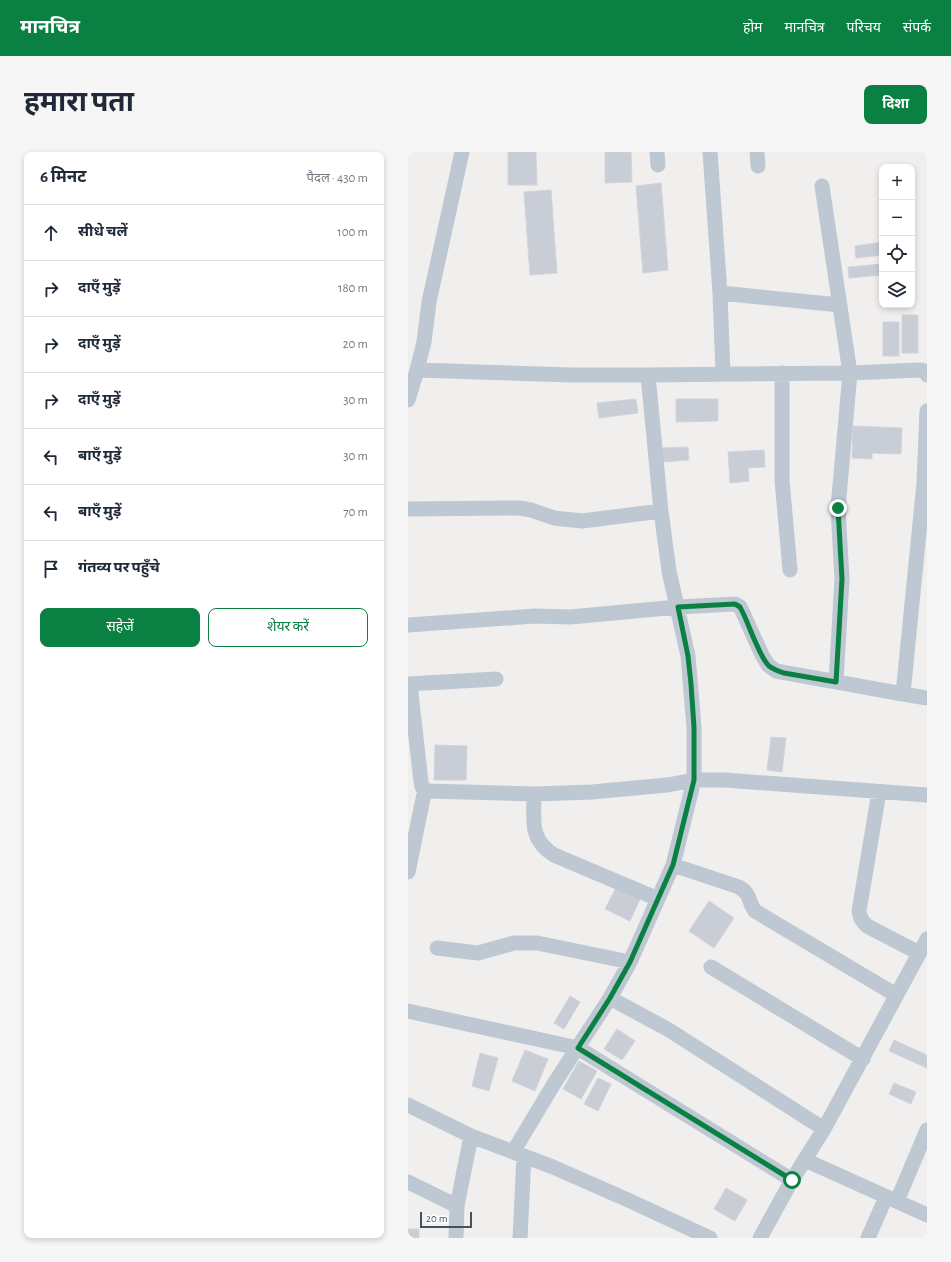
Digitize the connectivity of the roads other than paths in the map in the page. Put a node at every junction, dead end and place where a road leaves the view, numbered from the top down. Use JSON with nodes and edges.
{"nodes":[{"id":1,"x":462,"y":152,"type":"edge"},
{"id":2,"x":710,"y":152,"type":"edge"},
{"id":3,"x":822,"y":186,"type":"dead end"},
{"id":4,"x":720,"y":292,"type":"junction"},
{"id":5,"x":840,"y":305,"type":"junction"},
{"id":6,"x":417,"y":370,"type":"junction"},
{"id":7,"x":782,"y":373,"type":"junction"},
{"id":8,"x":850,"y":373,"type":"junction"},
{"id":9,"x":723,"y":374,"type":"junction"},
{"id":10,"x":648,"y":375,"type":"junction"},
{"id":11,"x":927,"y":375,"type":"edge"},
{"id":12,"x":408,"y":400,"type":"edge"},
{"id":13,"x":927,"y":411,"type":"edge"},
{"id":14,"x":408,"y":509,"type":"edge"},
{"id":15,"x":661,"y":511,"type":"junction"},
{"id":16,"x":790,"y":570,"type":"dead end"},
{"id":17,"x":678,"y":607,"type":"junction"},
{"id":18,"x":408,"y":625,"type":"edge"},
{"id":19,"x":496,"y":679,"type":"dead end"},
{"id":20,"x":836,"y":682,"type":"junction"},
{"id":21,"x":409,"y":684,"type":"edge"},
{"id":22,"x":903,"y":694,"type":"junction"},
{"id":23,"x":927,"y":698,"type":"edge"},
{"id":24,"x":694,"y":780,"type":"junction"},
{"id":25,"x":425,"y":789,"type":"junction"},
{"id":26,"x":879,"y":792,"type":"junction"},
{"id":27,"x":534,"y":794,"type":"junction"},
{"id":28,"x":927,"y":795,"type":"edge"},
{"id":29,"x":673,"y":865,"type":"junction"},
{"id":30,"x":408,"y":872,"type":"edge"},
{"id":31,"x":658,"y":899,"type":"junction"},
{"id":32,"x":927,"y":939,"type":"edge"},
{"id":33,"x":437,"y":948,"type":"dead end"},
{"id":34,"x":919,"y":952,"type":"junction"},
{"id":35,"x":630,"y":962,"type":"junction"},
{"id":36,"x":712,"y":967,"type":"dead end"},
{"id":37,"x":896,"y":996,"type":"junction"},
{"id":38,"x":610,"y":998,"type":"junction"},
{"id":39,"x":408,"y":1011,"type":"edge"},
{"id":40,"x":578,"y":1048,"type":"junction"},
{"id":41,"x":863,"y":1059,"type":"junction"},
{"id":42,"x":408,"y":1106,"type":"edge"},
{"id":43,"x":824,"y":1129,"type":"junction"},
{"id":44,"x":927,"y":1130,"type":"edge"},
{"id":45,"x":471,"y":1136,"type":"junction"},
{"id":46,"x":518,"y":1154,"type":"junction"},
{"id":47,"x":805,"y":1160,"type":"junction"},
{"id":48,"x":792,"y":1180,"type":"junction"},
{"id":49,"x":408,"y":1182,"type":"edge"},
{"id":50,"x":892,"y":1199,"type":"junction"},
{"id":51,"x":457,"y":1206,"type":"junction"},
{"id":52,"x":927,"y":1215,"type":"edge"},
{"id":53,"x":456,"y":1238,"type":"edge"},
{"id":54,"x":520,"y":1238,"type":"edge"},
{"id":55,"x":710,"y":1238,"type":"edge"},
{"id":56,"x":760,"y":1238,"type":"edge"},
{"id":57,"x":868,"y":1238,"type":"edge"}],
"edges":[{"from":1,"to":6,"type":"street"},
{"from":2,"to":4,"type":"street"},
{"from":3,"to":5,"type":"street"},
{"from":4,"to":5,"type":"street"},
{"from":4,"to":9,"type":"street"},
{"from":5,"to":8,"type":"street"},
{"from":6,"to":10,"type":"street"},
{"from":6,"to":12,"type":"street"},
{"from":7,"to":8,"type":"street"},
{"from":7,"to":9,"type":"street"},
{"from":7,"to":16,"type":"street"},
{"from":8,"to":11,"type":"street"},
{"from":8,"to":20,"type":"street"},
{"from":9,"to":10,"type":"street"},
{"from":10,"to":15,"type":"street"},
{"from":13,"to":22,"type":"street"},
{"from":14,"to":15,"type":"street"},
{"from":15,"to":17,"type":"street"},
{"from":17,"to":18,"type":"street"},
{"from":17,"to":20,"type":"street"},
{"from":17,"to":24,"type":"street"},
{"from":19,"to":21,"type":"street"},
{"from":20,"to":22,"type":"street"},
{"from":21,"to":25,"type":"street"},
{"from":22,"to":23,"type":"street"},
{"from":24,"to":26,"type":"street"},
{"from":24,"to":27,"type":"street"},
{"from":24,"to":29,"type":"street"},
{"from":25,"to":27,"type":"street"},
{"from":25,"to":30,"type":"street"},
{"from":26,"to":28,"type":"street"},
{"from":26,"to":34,"type":"street"},
{"from":27,"to":31,"type":"street"},
{"from":29,"to":31,"type":"street"},
{"from":29,"to":37,"type":"street"},
{"from":31,"to":35,"type":"street"},
{"from":32,"to":34,"type":"street"},
{"from":33,"to":35,"type":"street"},
{"from":34,"to":37,"type":"street"},
{"from":35,"to":38,"type":"street"},
{"from":36,"to":41,"type":"street"},
{"from":37,"to":41,"type":"street"},
{"from":38,"to":40,"type":"street"},
{"from":38,"to":43,"type":"street"},
{"from":39,"to":40,"type":"street"},
{"from":40,"to":46,"type":"street"},
{"from":40,"to":48,"type":"street"},
{"from":41,"to":43,"type":"street"},
{"from":42,"to":45,"type":"street"},
{"from":43,"to":47,"type":"street"},
{"from":44,"to":50,"type":"street"},
{"from":45,"to":46,"type":"street"},
{"from":45,"to":51,"type":"street"},
{"from":46,"to":54,"type":"street"},
{"from":46,"to":55,"type":"street"},
{"from":47,"to":48,"type":"street"},
{"from":47,"to":50,"type":"street"},
{"from":48,"to":56,"type":"street"},
{"from":49,"to":51,"type":"street"},
{"from":50,"to":52,"type":"street"},
{"from":50,"to":57,"type":"street"},
{"from":51,"to":53,"type":"street"}]}
